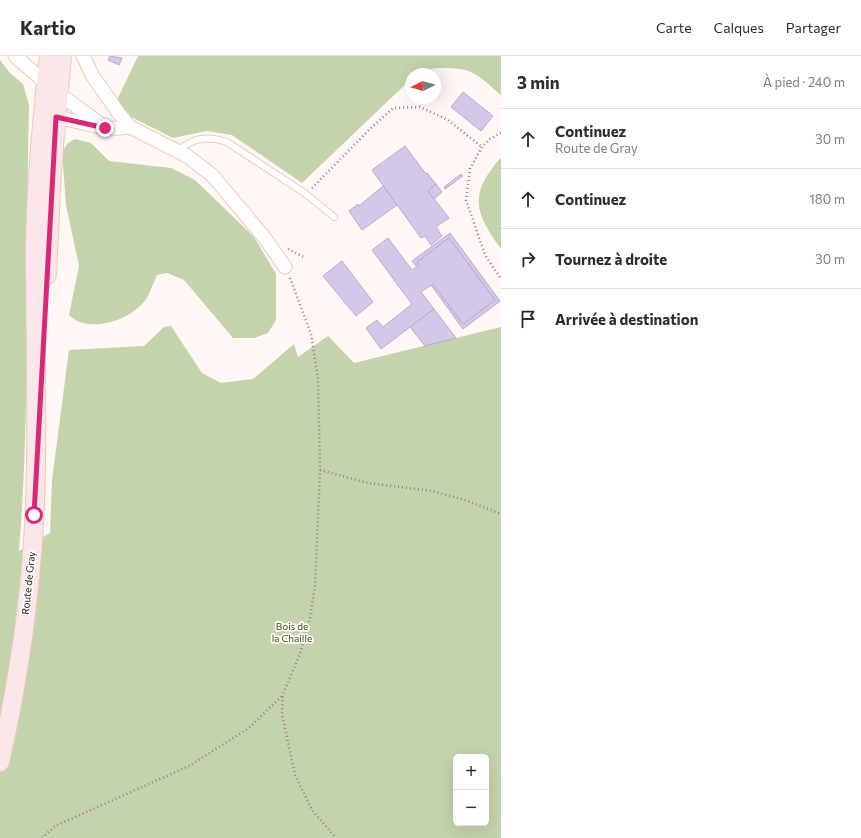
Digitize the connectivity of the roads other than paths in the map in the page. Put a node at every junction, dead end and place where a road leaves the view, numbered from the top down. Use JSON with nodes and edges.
{"nodes":[{"id":1,"x":15,"y":56,"type":"edge"},
{"id":2,"x":28,"y":56,"type":"edge"},
{"id":3,"x":49,"y":56,"type":"edge"},
{"id":4,"x":56,"y":56,"type":"edge"},
{"id":5,"x":62,"y":56,"type":"edge"},
{"id":6,"x":83,"y":56,"type":"edge"},
{"id":7,"x":47,"y":85,"type":"junction"},
{"id":8,"x":56,"y":117,"type":"junction"},
{"id":9,"x":130,"y":127,"type":"junction"},
{"id":10,"x":105,"y":128,"type":"junction"},
{"id":11,"x":177,"y":151,"type":"junction"},
{"id":12,"x":334,"y":217,"type":"dead end"},
{"id":13,"x":285,"y":267,"type":"road end"},
{"id":14,"x":36,"y":466,"type":"junction"},
{"id":15,"x":0,"y":762,"type":"edge"}],
"edges":[{"from":1,"to":7,"type":"street"},
{"from":2,"to":7,"type":"street"},
{"from":3,"to":7,"type":"main road"},
{"from":4,"to":7,"type":"street"},
{"from":5,"to":7,"type":"main road"},
{"from":6,"to":9,"type":"street"},
{"from":7,"to":8,"type":"main road"},
{"from":7,"to":10,"type":"street"},
{"from":7,"to":14,"type":"main road","name":"Route de Gray"},
{"from":8,"to":10,"type":"street"},
{"from":8,"to":14,"type":"main road"},
{"from":9,"to":10,"type":"street"},
{"from":9,"to":11,"type":"street"},
{"from":11,"to":12,"type":"lane"},
{"from":11,"to":13,"type":"street"},
{"from":14,"to":15,"type":"main road","name":"Route de Gray"}]}
